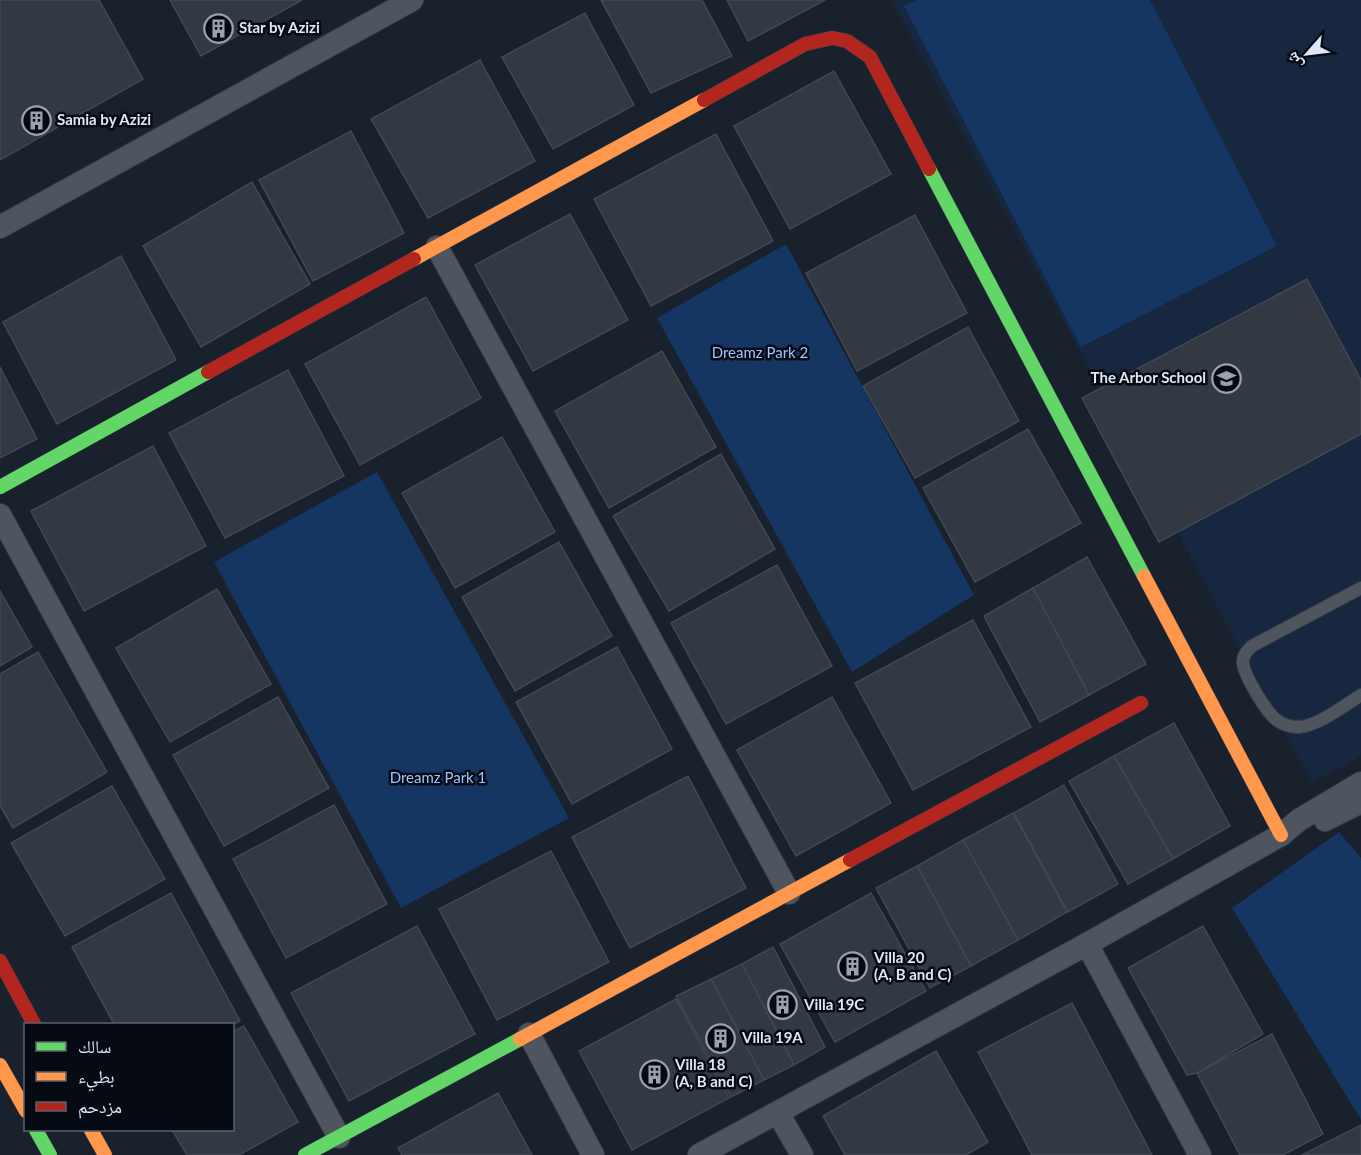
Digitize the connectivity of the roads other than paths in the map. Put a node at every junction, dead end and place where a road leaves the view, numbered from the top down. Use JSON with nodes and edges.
{"nodes":[{"id":1,"x":412,"y":0,"type":"edge"},
{"id":2,"x":0,"y":227,"type":"edge"},
{"id":3,"x":438,"y":247,"type":"junction"},
{"id":4,"x":0,"y":487,"type":"edge"},
{"id":5,"x":0,"y":515,"type":"edge"},
{"id":6,"x":1361,"y":588,"type":"edge"},
{"id":7,"x":1361,"y":695,"type":"edge"},
{"id":8,"x":1141,"y":703,"type":"dead end"},
{"id":9,"x":1361,"y":783,"type":"edge"},
{"id":10,"x":1361,"y":802,"type":"edge"},
{"id":11,"x":1281,"y":835,"type":"junction"},
{"id":12,"x":789,"y":893,"type":"junction"},
{"id":13,"x":1087,"y":945,"type":"junction"},
{"id":14,"x":0,"y":961,"type":"edge"},
{"id":15,"x":33,"y":1023,"type":"edge"},
{"id":16,"x":528,"y":1034,"type":"junction"},
{"id":17,"x":0,"y":1065,"type":"edge"},
{"id":18,"x":24,"y":1107,"type":"edge"},
{"id":19,"x":778,"y":1113,"type":"junction"},
{"id":20,"x":37,"y":1131,"type":"edge"},
{"id":21,"x":92,"y":1131,"type":"edge"},
{"id":22,"x":339,"y":1137,"type":"junction"},
{"id":23,"x":50,"y":1155,"type":"edge"},
{"id":24,"x":105,"y":1155,"type":"edge"},
{"id":25,"x":305,"y":1155,"type":"edge"},
{"id":26,"x":593,"y":1155,"type":"edge"},
{"id":27,"x":699,"y":1155,"type":"edge"},
{"id":28,"x":802,"y":1155,"type":"edge"},
{"id":29,"x":1200,"y":1155,"type":"edge"}],
"edges":[{"from":1,"to":2,"type":"street"},
{"from":3,"to":4,"type":"street"},
{"from":3,"to":11,"type":"street"},
{"from":3,"to":12,"type":"street"},
{"from":5,"to":22,"type":"street"},
{"from":6,"to":7,"type":"lane"},
{"from":8,"to":12,"type":"street"},
{"from":9,"to":11,"type":"street"},
{"from":10,"to":11,"type":"street"},
{"from":11,"to":13,"type":"street"},
{"from":12,"to":16,"type":"street"},
{"from":13,"to":19,"type":"street"},
{"from":13,"to":29,"type":"street"},
{"from":14,"to":15,"type":"street"},
{"from":16,"to":22,"type":"street"},
{"from":16,"to":26,"type":"street"},
{"from":17,"to":18,"type":"street"},
{"from":19,"to":27,"type":"street"},
{"from":19,"to":28,"type":"street"},
{"from":20,"to":23,"type":"street"},
{"from":21,"to":24,"type":"street"},
{"from":22,"to":25,"type":"street"}]}
